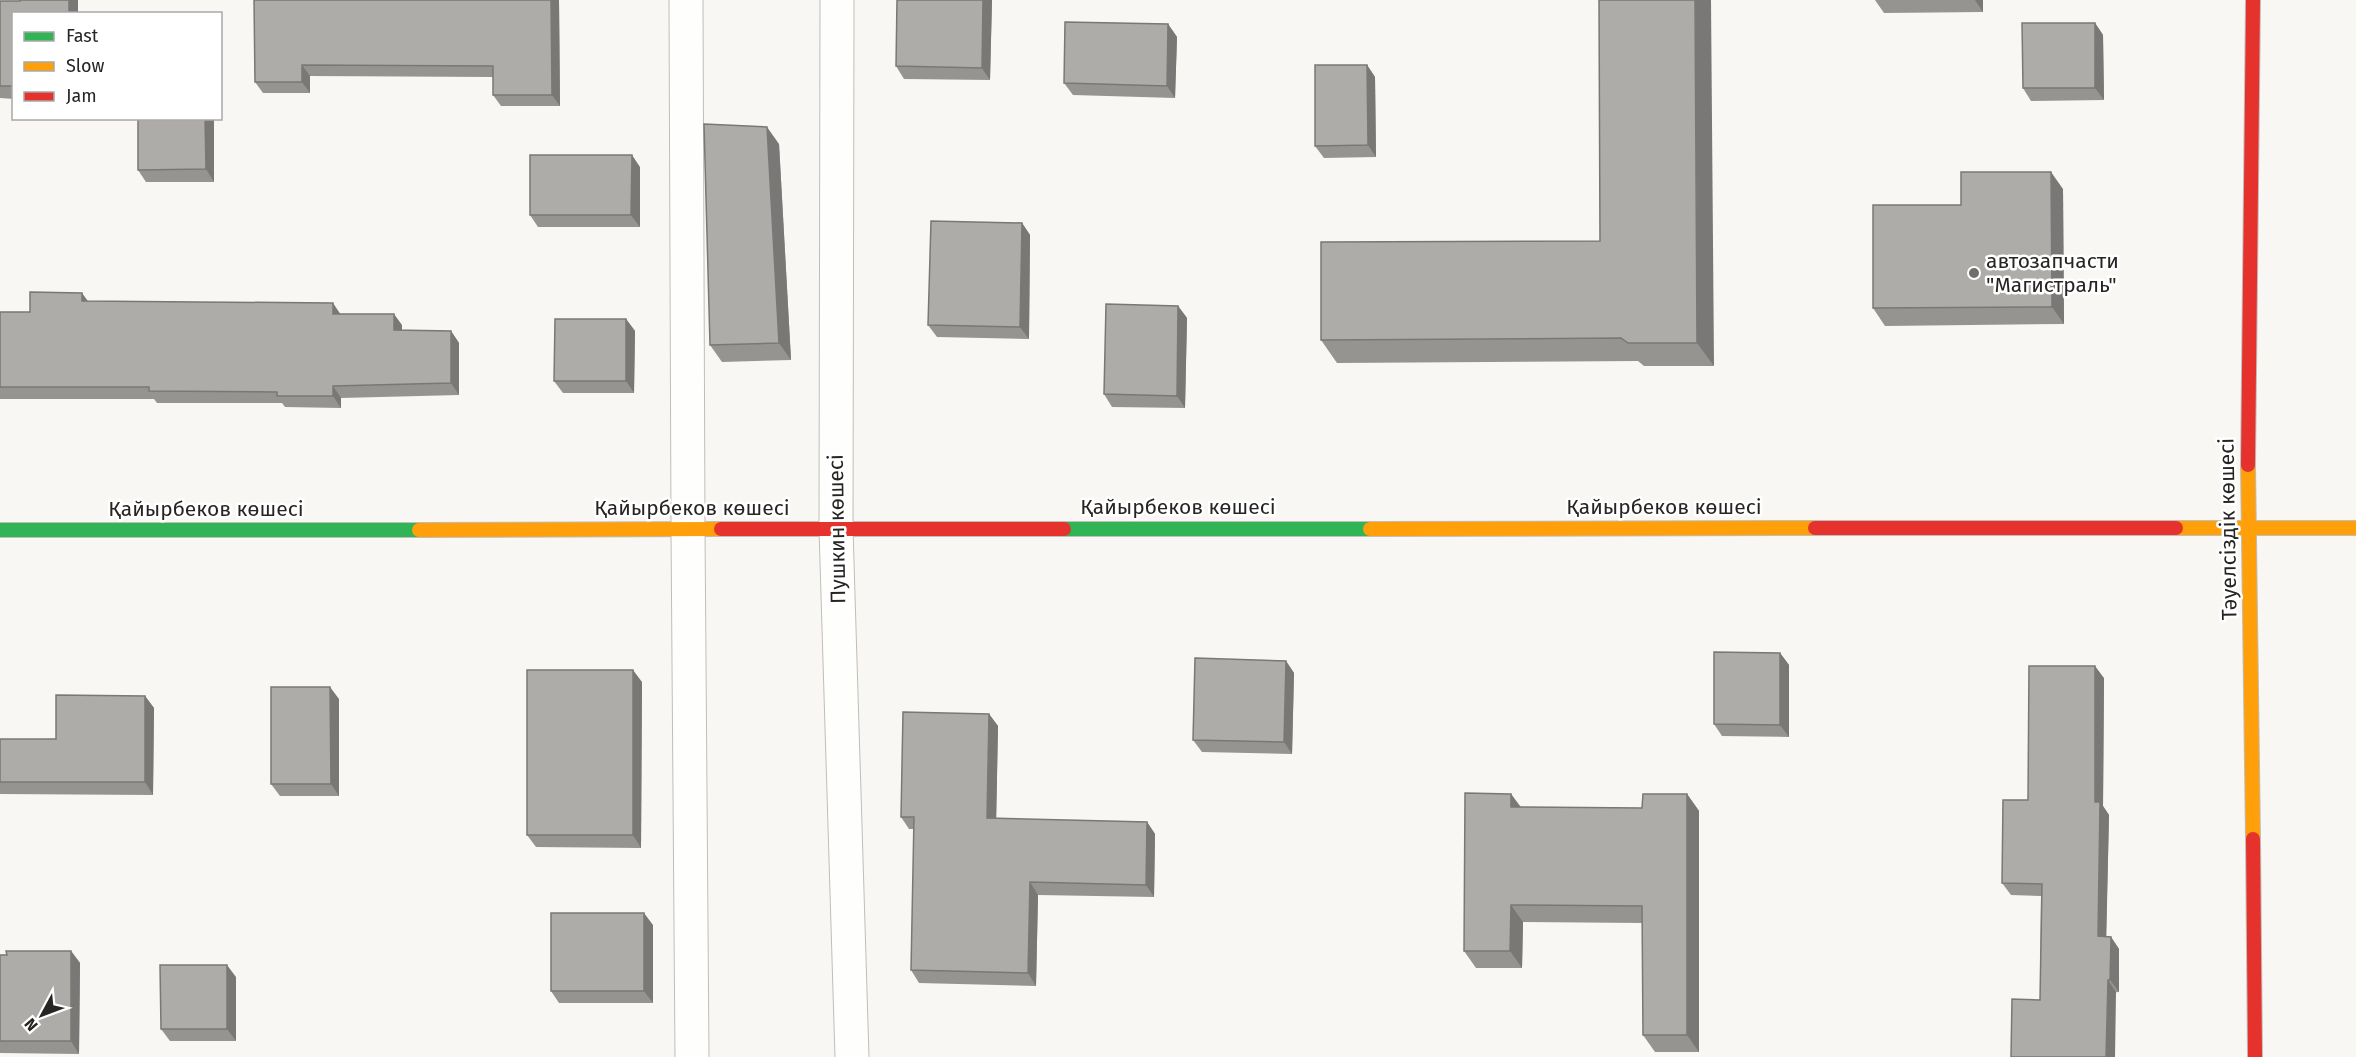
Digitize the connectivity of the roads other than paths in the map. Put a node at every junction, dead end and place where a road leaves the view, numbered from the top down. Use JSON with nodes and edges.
{"nodes":[{"id":1,"x":686,"y":0,"type":"edge"},
{"id":2,"x":837,"y":0,"type":"edge"},
{"id":3,"x":2253,"y":0,"type":"edge"},
{"id":4,"x":2249,"y":527,"type":"junction"},
{"id":5,"x":2356,"y":528,"type":"edge"},
{"id":6,"x":688,"y":529,"type":"junction"},
{"id":7,"x":836,"y":529,"type":"junction"},
{"id":8,"x":0,"y":530,"type":"edge"},
{"id":9,"x":692,"y":1057,"type":"edge"},
{"id":10,"x":852,"y":1057,"type":"edge"},
{"id":11,"x":2255,"y":1057,"type":"edge"}],
"edges":[{"from":1,"to":6,"type":"street"},
{"from":2,"to":7,"type":"street","name":"Пушкин көшесі"},
{"from":3,"to":4,"type":"main road","name":"Тәуелсіздік көшесі"},
{"from":4,"to":5,"type":"main road","name":"Қайырбеков көшесі"},
{"from":4,"to":7,"type":"main road","name":"Қайырбеков көшесі"},
{"from":4,"to":11,"type":"main road","name":"Тәуелсіздік көшесі"},
{"from":6,"to":7,"type":"main road","name":"Қайырбеков көшесі"},
{"from":6,"to":8,"type":"main road","name":"Қайырбеков көшесі"},
{"from":6,"to":9,"type":"street"},
{"from":7,"to":10,"type":"street","name":"Пушкин көшесі"}]}
